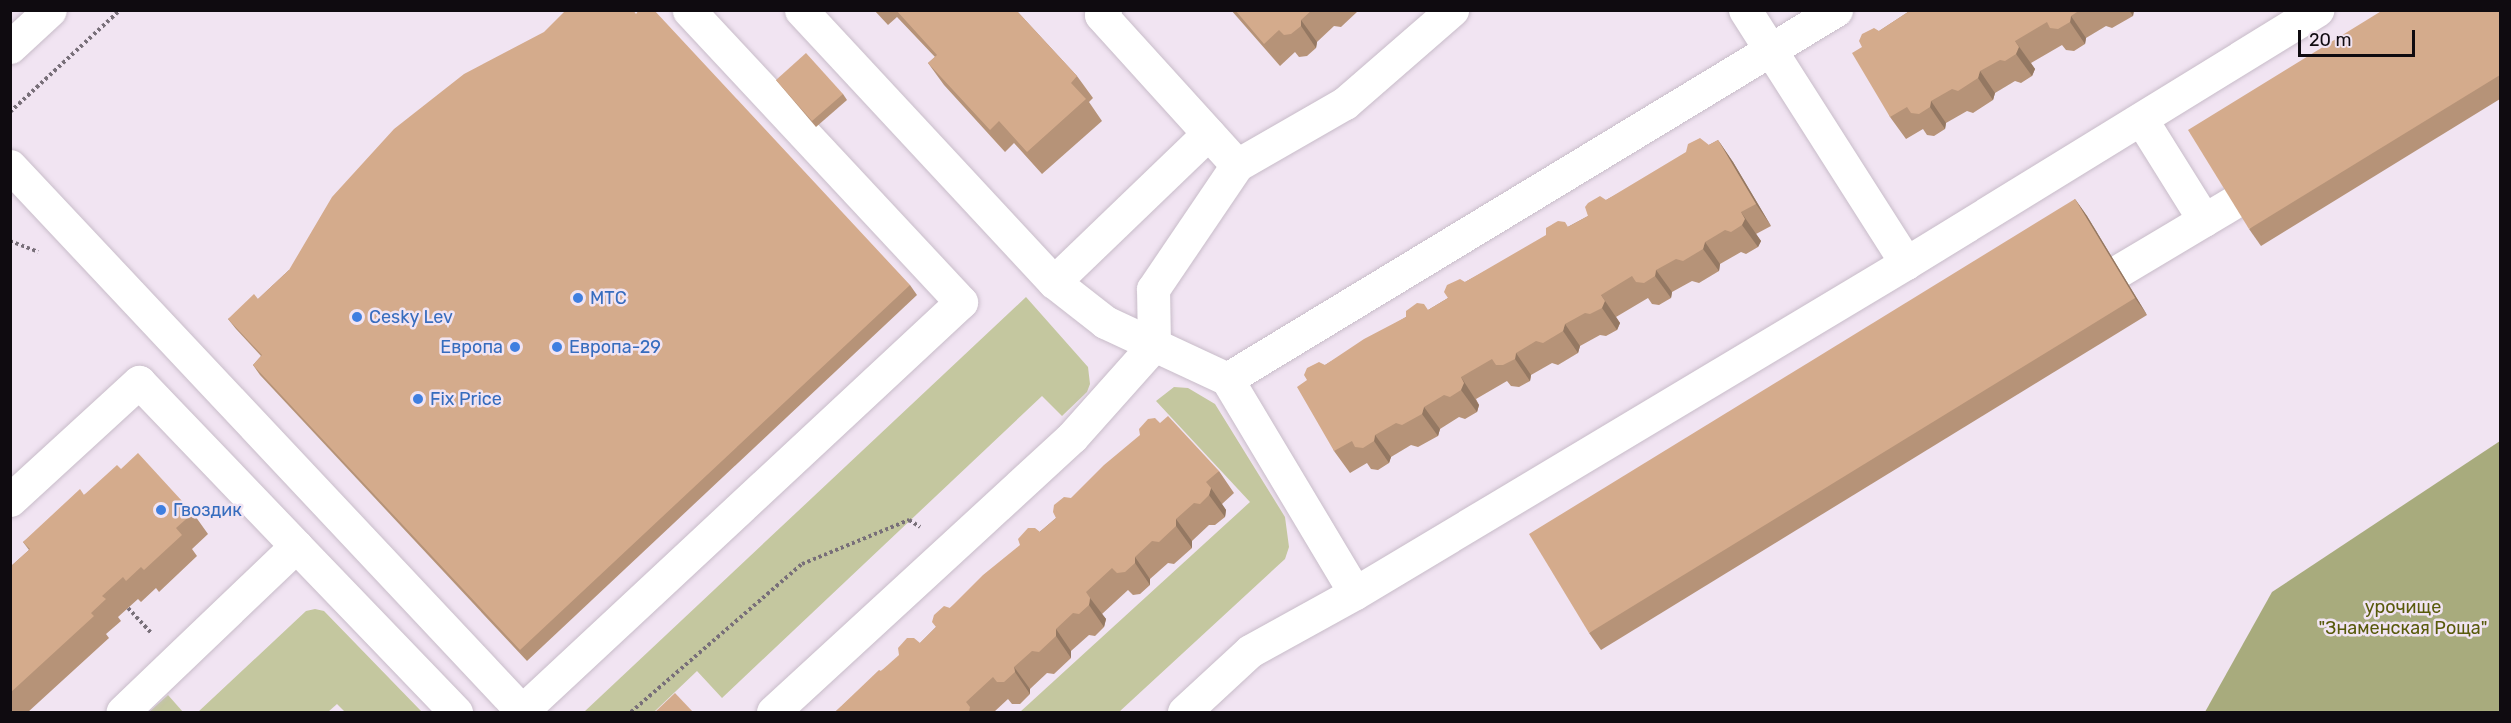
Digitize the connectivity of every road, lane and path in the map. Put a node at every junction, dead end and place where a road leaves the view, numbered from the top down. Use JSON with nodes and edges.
{"nodes":[{"id":1,"x":50,"y":10,"type":"edge"},
{"id":2,"x":120,"y":10,"type":"edge"},
{"id":3,"x":689,"y":10,"type":"edge"},
{"id":4,"x":801,"y":10,"type":"edge"},
{"id":5,"x":1452,"y":10,"type":"edge"},
{"id":6,"x":1745,"y":10,"type":"edge"},
{"id":7,"x":1836,"y":10,"type":"edge"},
{"id":8,"x":2318,"y":10,"type":"edge"},
{"id":9,"x":1101,"y":12,"type":"edge"},
{"id":10,"x":10,"y":47,"type":"edge"},
{"id":11,"x":1771,"y":50,"type":"junction"},
{"id":12,"x":10,"y":112,"type":"edge"},
{"id":13,"x":2142,"y":118,"type":"junction"},
{"id":14,"x":1208,"y":134,"type":"junction"},
{"id":15,"x":1237,"y":165,"type":"junction"},
{"id":16,"x":10,"y":166,"type":"edge"},
{"id":17,"x":2234,"y":202,"type":"edge"},
{"id":18,"x":2204,"y":220,"type":"junction"},
{"id":19,"x":1906,"y":263,"type":"junction"},
{"id":20,"x":2120,"y":270,"type":"edge"},
{"id":21,"x":1054,"y":282,"type":"junction"},
{"id":22,"x":1154,"y":345,"type":"junction"},
{"id":23,"x":1227,"y":379,"type":"junction"},
{"id":24,"x":10,"y":500,"type":"edge"},
{"id":25,"x":296,"y":546,"type":"junction"},
{"id":26,"x":953,"y":547,"type":"junction"},
{"id":27,"x":1354,"y":593,"type":"junction"},
{"id":28,"x":122,"y":712,"type":"edge"},
{"id":29,"x":456,"y":712,"type":"edge"},
{"id":30,"x":631,"y":712,"type":"edge"},
{"id":31,"x":773,"y":712,"type":"edge"},
{"id":32,"x":1184,"y":712,"type":"edge"}],
"edges":[{"from":1,"to":10,"type":"main road"},
{"from":2,"to":12,"type":"path"},
{"from":3,"to":16,"type":"main road"},
{"from":4,"to":21,"type":"main road"},
{"from":5,"to":15,"type":"main road"},
{"from":6,"to":11,"type":"main road"},
{"from":7,"to":11,"type":"main road"},
{"from":8,"to":13,"type":"main road"},
{"from":9,"to":14,"type":"main road"},
{"from":11,"to":19,"type":"main road"},
{"from":11,"to":23,"type":"main road"},
{"from":13,"to":18,"type":"main road"},
{"from":13,"to":19,"type":"main road"},
{"from":14,"to":15,"type":"main road"},
{"from":14,"to":21,"type":"main road"},
{"from":15,"to":22,"type":"main road"},
{"from":17,"to":18,"type":"main road"},
{"from":18,"to":20,"type":"main road"},
{"from":19,"to":27,"type":"main road"},
{"from":21,"to":22,"type":"main road"},
{"from":22,"to":23,"type":"main road"},
{"from":22,"to":26,"type":"main road"},
{"from":23,"to":27,"type":"main road"},
{"from":24,"to":25,"type":"main road"},
{"from":25,"to":28,"type":"main road"},
{"from":25,"to":29,"type":"main road"},
{"from":26,"to":30,"type":"path"},
{"from":26,"to":31,"type":"main road"},
{"from":27,"to":32,"type":"main road"}]}
